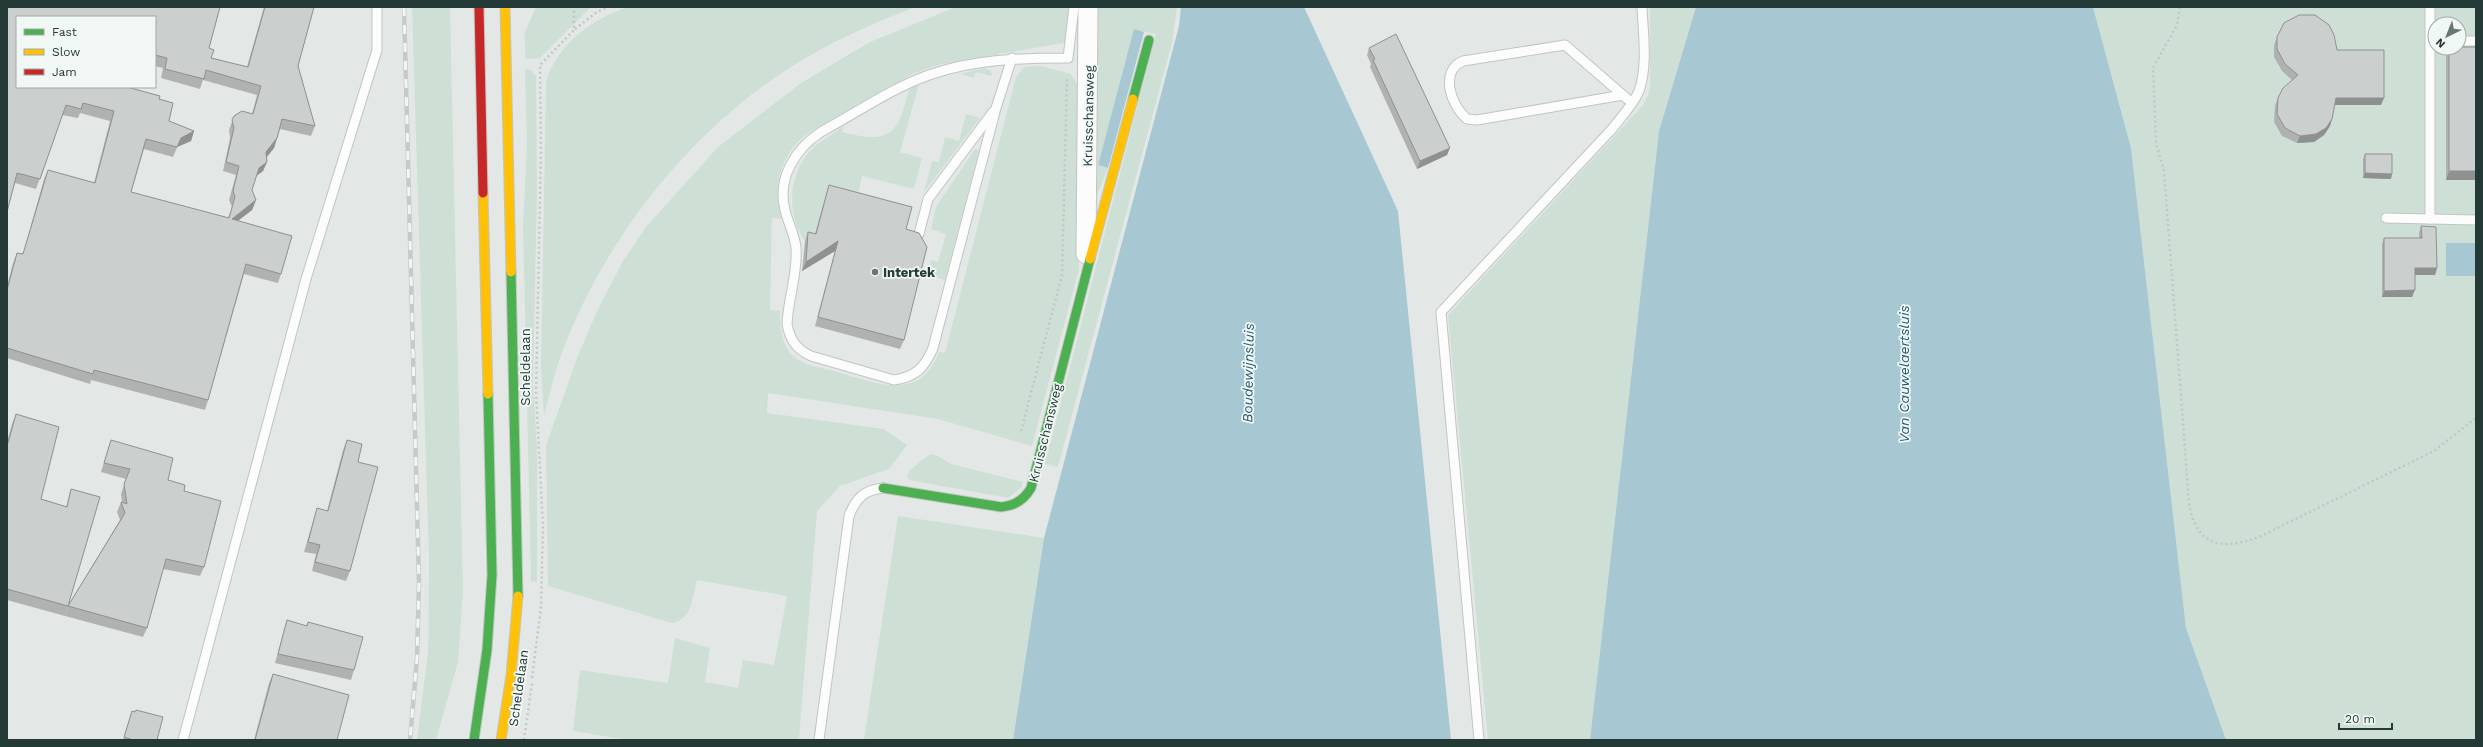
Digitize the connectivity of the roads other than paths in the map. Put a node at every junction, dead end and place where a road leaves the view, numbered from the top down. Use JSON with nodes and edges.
{"nodes":[{"id":1,"x":377,"y":7,"type":"edge"},
{"id":2,"x":479,"y":7,"type":"edge"},
{"id":3,"x":505,"y":7,"type":"edge"},
{"id":4,"x":1074,"y":7,"type":"edge"},
{"id":5,"x":1088,"y":7,"type":"edge"},
{"id":6,"x":1642,"y":7,"type":"edge"},
{"id":7,"x":1149,"y":40,"type":"dead end"},
{"id":8,"x":2433,"y":56,"type":"edge"},
{"id":9,"x":1012,"y":58,"type":"junction"},
{"id":10,"x":1623,"y":95,"type":"junction"},
{"id":11,"x":1632,"y":103,"type":"junction"},
{"id":12,"x":996,"y":108,"type":"junction"},
{"id":13,"x":2386,"y":218,"type":"dead end"},
{"id":14,"x":2430,"y":219,"type":"junction"},
{"id":15,"x":2476,"y":220,"type":"edge"},
{"id":16,"x":919,"y":234,"type":"edge"},
{"id":17,"x":1086,"y":272,"type":"junction"},
{"id":18,"x":883,"y":488,"type":"joint"},
{"id":19,"x":182,"y":740,"type":"edge"},
{"id":20,"x":474,"y":740,"type":"edge"},
{"id":21,"x":501,"y":740,"type":"edge"},
{"id":22,"x":819,"y":740,"type":"edge"},
{"id":23,"x":1479,"y":740,"type":"edge"}],
"edges":[{"from":1,"to":19,"type":"lane"},
{"from":2,"to":20,"type":"main road"},
{"from":3,"to":21,"type":"main road","name":"Scheldelaan"},
{"from":4,"to":9,"type":"lane"},
{"from":5,"to":17,"type":"street","name":"Kruisschansweg"},
{"from":6,"to":11,"type":"lane"},
{"from":7,"to":17,"type":"main road","name":"Kruisschansweg"},
{"from":8,"to":14,"type":"lane"},
{"from":9,"to":12,"type":"lane"},
{"from":9,"to":12,"type":"lane"},
{"from":10,"to":10,"type":"lane"},
{"from":10,"to":11,"type":"lane"},
{"from":11,"to":23,"type":"lane"},
{"from":12,"to":16,"type":"lane"},
{"from":13,"to":14,"type":"lane"},
{"from":14,"to":15,"type":"lane"},
{"from":17,"to":18,"type":"main road","name":"Kruisschansweg"},
{"from":18,"to":22,"type":"lane"}]}
